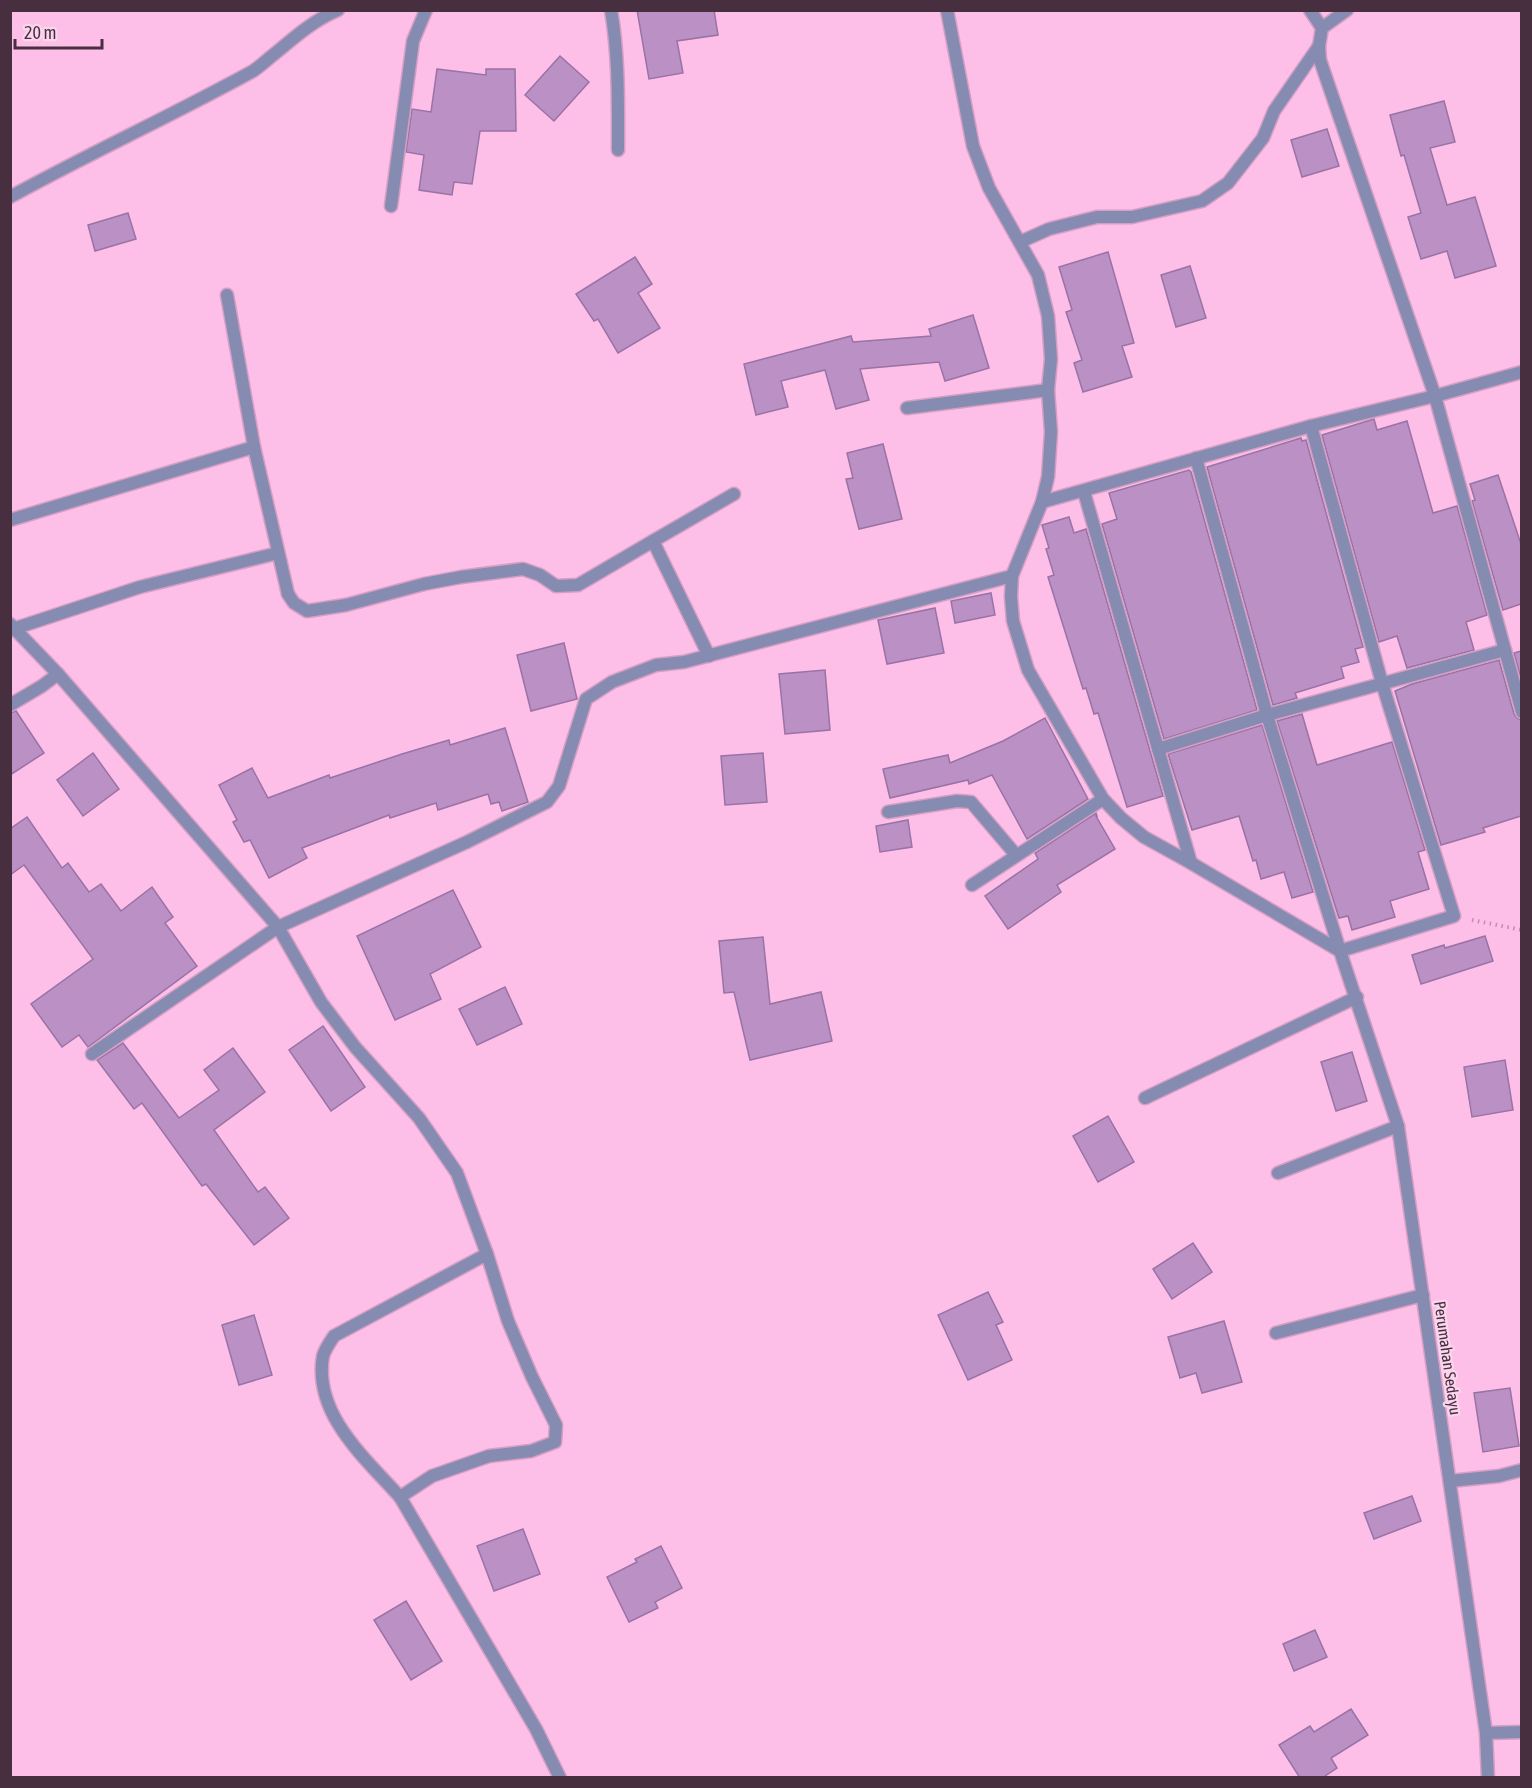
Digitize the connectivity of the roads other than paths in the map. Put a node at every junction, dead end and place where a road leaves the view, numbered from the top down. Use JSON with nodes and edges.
{"nodes":[{"id":1,"x":338,"y":10,"type":"edge"},
{"id":2,"x":426,"y":10,"type":"edge"},
{"id":3,"x":611,"y":10,"type":"edge"},
{"id":4,"x":947,"y":10,"type":"edge"},
{"id":5,"x":1310,"y":10,"type":"edge"},
{"id":6,"x":1347,"y":10,"type":"edge"},
{"id":7,"x":1322,"y":28,"type":"junction"},
{"id":8,"x":1319,"y":46,"type":"junction"},
{"id":9,"x":618,"y":150,"type":"dead end"},
{"id":10,"x":10,"y":197,"type":"edge"},
{"id":11,"x":391,"y":206,"type":"dead end"},
{"id":12,"x":1020,"y":242,"type":"junction"},
{"id":13,"x":227,"y":295,"type":"dead end"},
{"id":14,"x":1521,"y":372,"type":"edge"},
{"id":15,"x":1048,"y":390,"type":"junction"},
{"id":16,"x":1435,"y":396,"type":"junction"},
{"id":17,"x":907,"y":408,"type":"dead end"},
{"id":18,"x":1311,"y":426,"type":"junction"},
{"id":19,"x":254,"y":447,"type":"junction"},
{"id":20,"x":1196,"y":458,"type":"junction"},
{"id":21,"x":1084,"y":492,"type":"junction"},
{"id":22,"x":734,"y":494,"type":"dead end"},
{"id":23,"x":1042,"y":502,"type":"junction"},
{"id":24,"x":10,"y":520,"type":"edge"},
{"id":25,"x":653,"y":541,"type":"junction"},
{"id":26,"x":278,"y":553,"type":"junction"},
{"id":27,"x":1012,"y":576,"type":"junction"},
{"id":28,"x":12,"y":628,"type":"edge"},
{"id":29,"x":1505,"y":650,"type":"junction"},
{"id":30,"x":709,"y":656,"type":"junction"},
{"id":31,"x":58,"y":674,"type":"junction"},
{"id":32,"x":1382,"y":683,"type":"junction"},
{"id":33,"x":10,"y":705,"type":"edge"},
{"id":34,"x":1521,"y":712,"type":"edge"},
{"id":35,"x":1268,"y":715,"type":"junction"},
{"id":36,"x":1158,"y":749,"type":"junction"},
{"id":37,"x":1102,"y":799,"type":"junction"},
{"id":38,"x":888,"y":812,"type":"dead end"},
{"id":39,"x":1016,"y":855,"type":"junction"},
{"id":40,"x":1191,"y":863,"type":"junction"},
{"id":41,"x":972,"y":885,"type":"dead end"},
{"id":42,"x":278,"y":927,"type":"junction"},
{"id":43,"x":1340,"y":951,"type":"junction"},
{"id":44,"x":1357,"y":997,"type":"junction"},
{"id":45,"x":92,"y":1054,"type":"dead end"},
{"id":46,"x":1145,"y":1098,"type":"dead end"},
{"id":47,"x":1398,"y":1126,"type":"junction"},
{"id":48,"x":1278,"y":1173,"type":"dead end"},
{"id":49,"x":487,"y":1254,"type":"junction"},
{"id":50,"x":1423,"y":1295,"type":"junction"},
{"id":51,"x":1276,"y":1333,"type":"dead end"},
{"id":52,"x":1521,"y":1470,"type":"edge"},
{"id":53,"x":1449,"y":1481,"type":"junction"},
{"id":54,"x":400,"y":1497,"type":"junction"},
{"id":55,"x":1521,"y":1732,"type":"edge"},
{"id":56,"x":1486,"y":1733,"type":"junction"},
{"id":57,"x":560,"y":1778,"type":"edge"},
{"id":58,"x":1488,"y":1778,"type":"edge"}],
"edges":[{"from":1,"to":10,"type":"street"},
{"from":2,"to":11,"type":"street"},
{"from":3,"to":9,"type":"street"},
{"from":4,"to":12,"type":"street"},
{"from":5,"to":7,"type":"street"},
{"from":6,"to":7,"type":"street"},
{"from":7,"to":8,"type":"street"},
{"from":8,"to":12,"type":"street"},
{"from":8,"to":16,"type":"street"},
{"from":12,"to":15,"type":"street"},
{"from":13,"to":19,"type":"street"},
{"from":14,"to":16,"type":"street"},
{"from":15,"to":17,"type":"street"},
{"from":15,"to":23,"type":"street"},
{"from":16,"to":18,"type":"street"},
{"from":16,"to":29,"type":"street"},
{"from":18,"to":20,"type":"street"},
{"from":18,"to":32,"type":"street"},
{"from":19,"to":24,"type":"street"},
{"from":19,"to":26,"type":"street"},
{"from":20,"to":21,"type":"street"},
{"from":20,"to":35,"type":"street","name":"Perumahan Sedayu"},
{"from":21,"to":23,"type":"street"},
{"from":21,"to":36,"type":"street"},
{"from":22,"to":25,"type":"street"},
{"from":23,"to":27,"type":"street"},
{"from":25,"to":26,"type":"street"},
{"from":25,"to":30,"type":"street"},
{"from":26,"to":28,"type":"street"},
{"from":27,"to":30,"type":"street"},
{"from":27,"to":37,"type":"street"},
{"from":28,"to":31,"type":"street"},
{"from":29,"to":32,"type":"street"},
{"from":29,"to":34,"type":"street"},
{"from":30,"to":42,"type":"street"},
{"from":31,"to":33,"type":"street"},
{"from":31,"to":42,"type":"street"},
{"from":32,"to":35,"type":"street"},
{"from":32,"to":43,"type":"street"},
{"from":35,"to":36,"type":"street"},
{"from":35,"to":43,"type":"street","name":"Perumahan Sedayu"},
{"from":36,"to":40,"type":"street"},
{"from":37,"to":39,"type":"street"},
{"from":37,"to":40,"type":"street"},
{"from":38,"to":39,"type":"street"},
{"from":39,"to":41,"type":"street"},
{"from":40,"to":43,"type":"street"},
{"from":42,"to":45,"type":"street"},
{"from":42,"to":49,"type":"street"},
{"from":43,"to":44,"type":"street","name":"Perumahan Sedayu"},
{"from":44,"to":46,"type":"street"},
{"from":44,"to":47,"type":"street","name":"Perumahan Sedayu"},
{"from":47,"to":48,"type":"street"},
{"from":47,"to":50,"type":"street","name":"Perumahan Sedayu"},
{"from":49,"to":54,"type":"street"},
{"from":49,"to":54,"type":"street"},
{"from":50,"to":51,"type":"street"},
{"from":50,"to":53,"type":"street","name":"Perumahan Sedayu"},
{"from":52,"to":53,"type":"street"},
{"from":53,"to":56,"type":"street","name":"Perumahan Sedayu"},
{"from":54,"to":57,"type":"street"},
{"from":55,"to":56,"type":"street"},
{"from":56,"to":58,"type":"street","name":"Perumahan Sedayu"}]}
